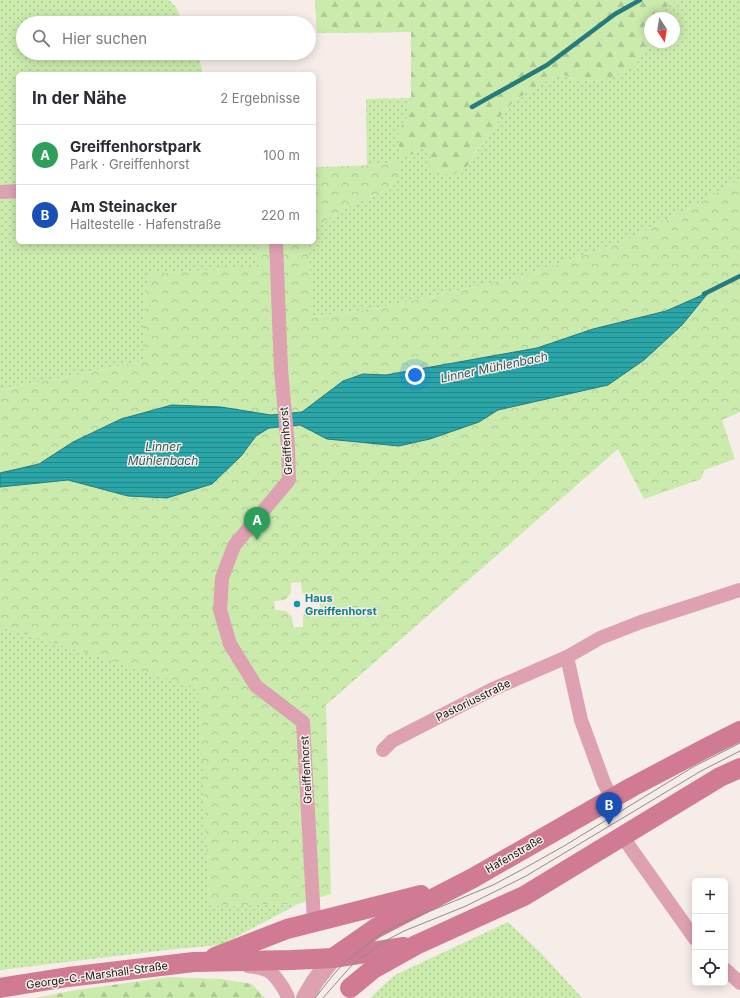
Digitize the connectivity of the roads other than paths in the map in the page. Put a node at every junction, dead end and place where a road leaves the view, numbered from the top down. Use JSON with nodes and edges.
{"nodes":[{"id":1,"x":16,"y":191,"type":"edge"},
{"id":2,"x":0,"y":192,"type":"edge"},
{"id":3,"x":276,"y":244,"type":"edge"},
{"id":4,"x":740,"y":590,"type":"edge"},
{"id":5,"x":567,"y":657,"type":"junction"},
{"id":6,"x":740,"y":731,"type":"edge"},
{"id":7,"x":383,"y":750,"type":"dead end"},
{"id":8,"x":740,"y":768,"type":"edge"},
{"id":9,"x":612,"y":798,"type":"junction"},
{"id":10,"x":622,"y":836,"type":"junction"},
{"id":11,"x":472,"y":878,"type":"junction"},
{"id":12,"x":314,"y":921,"type":"junction"},
{"id":13,"x":276,"y":933,"type":"junction"},
{"id":14,"x":692,"y":935,"type":"edge"},
{"id":15,"x":416,"y":945,"type":"junction"},
{"id":16,"x":333,"y":958,"type":"junction"},
{"id":17,"x":194,"y":962,"type":"junction"},
{"id":18,"x":268,"y":966,"type":"junction"},
{"id":19,"x":728,"y":972,"type":"edge"},
{"id":20,"x":740,"y":984,"type":"edge"},
{"id":21,"x":0,"y":988,"type":"edge"},
{"id":22,"x":346,"y":993,"type":"edge"},
{"id":23,"x":288,"y":998,"type":"edge"},
{"id":24,"x":305,"y":998,"type":"edge"}],
"edges":[{"from":1,"to":2,"type":"street"},
{"from":3,"to":12,"type":"street","name":"Greiffenhorst"},
{"from":4,"to":5,"type":"street","name":"Pastoriusstraße"},
{"from":5,"to":7,"type":"street","name":"Pastoriusstraße"},
{"from":5,"to":9,"type":"street"},
{"from":6,"to":9,"type":"main road","name":"Hafenstraße"},
{"from":8,"to":10,"type":"main road"},
{"from":9,"to":11,"type":"main road","name":"Hafenstraße"},
{"from":10,"to":14,"type":"street"},
{"from":10,"to":15,"type":"main road"},
{"from":11,"to":12,"type":"main road"},
{"from":11,"to":16,"type":"main road","name":"Hafenstraße"},
{"from":12,"to":13,"type":"main road"},
{"from":13,"to":17,"type":"main road"},
{"from":13,"to":18,"type":"street"},
{"from":15,"to":16,"type":"main road","name":"George-C.-Marshall-Straße"},
{"from":15,"to":22,"type":"main road"},
{"from":16,"to":18,"type":"main road","name":"George-C.-Marshall-Straße"},
{"from":16,"to":24,"type":"street","name":"Hafenstraße"},
{"from":17,"to":18,"type":"main road","name":"George-C.-Marshall-Straße"},
{"from":17,"to":21,"type":"main road","name":"George-C.-Marshall-Straße"},
{"from":18,"to":23,"type":"street"},
{"from":19,"to":20,"type":"street"}]}
